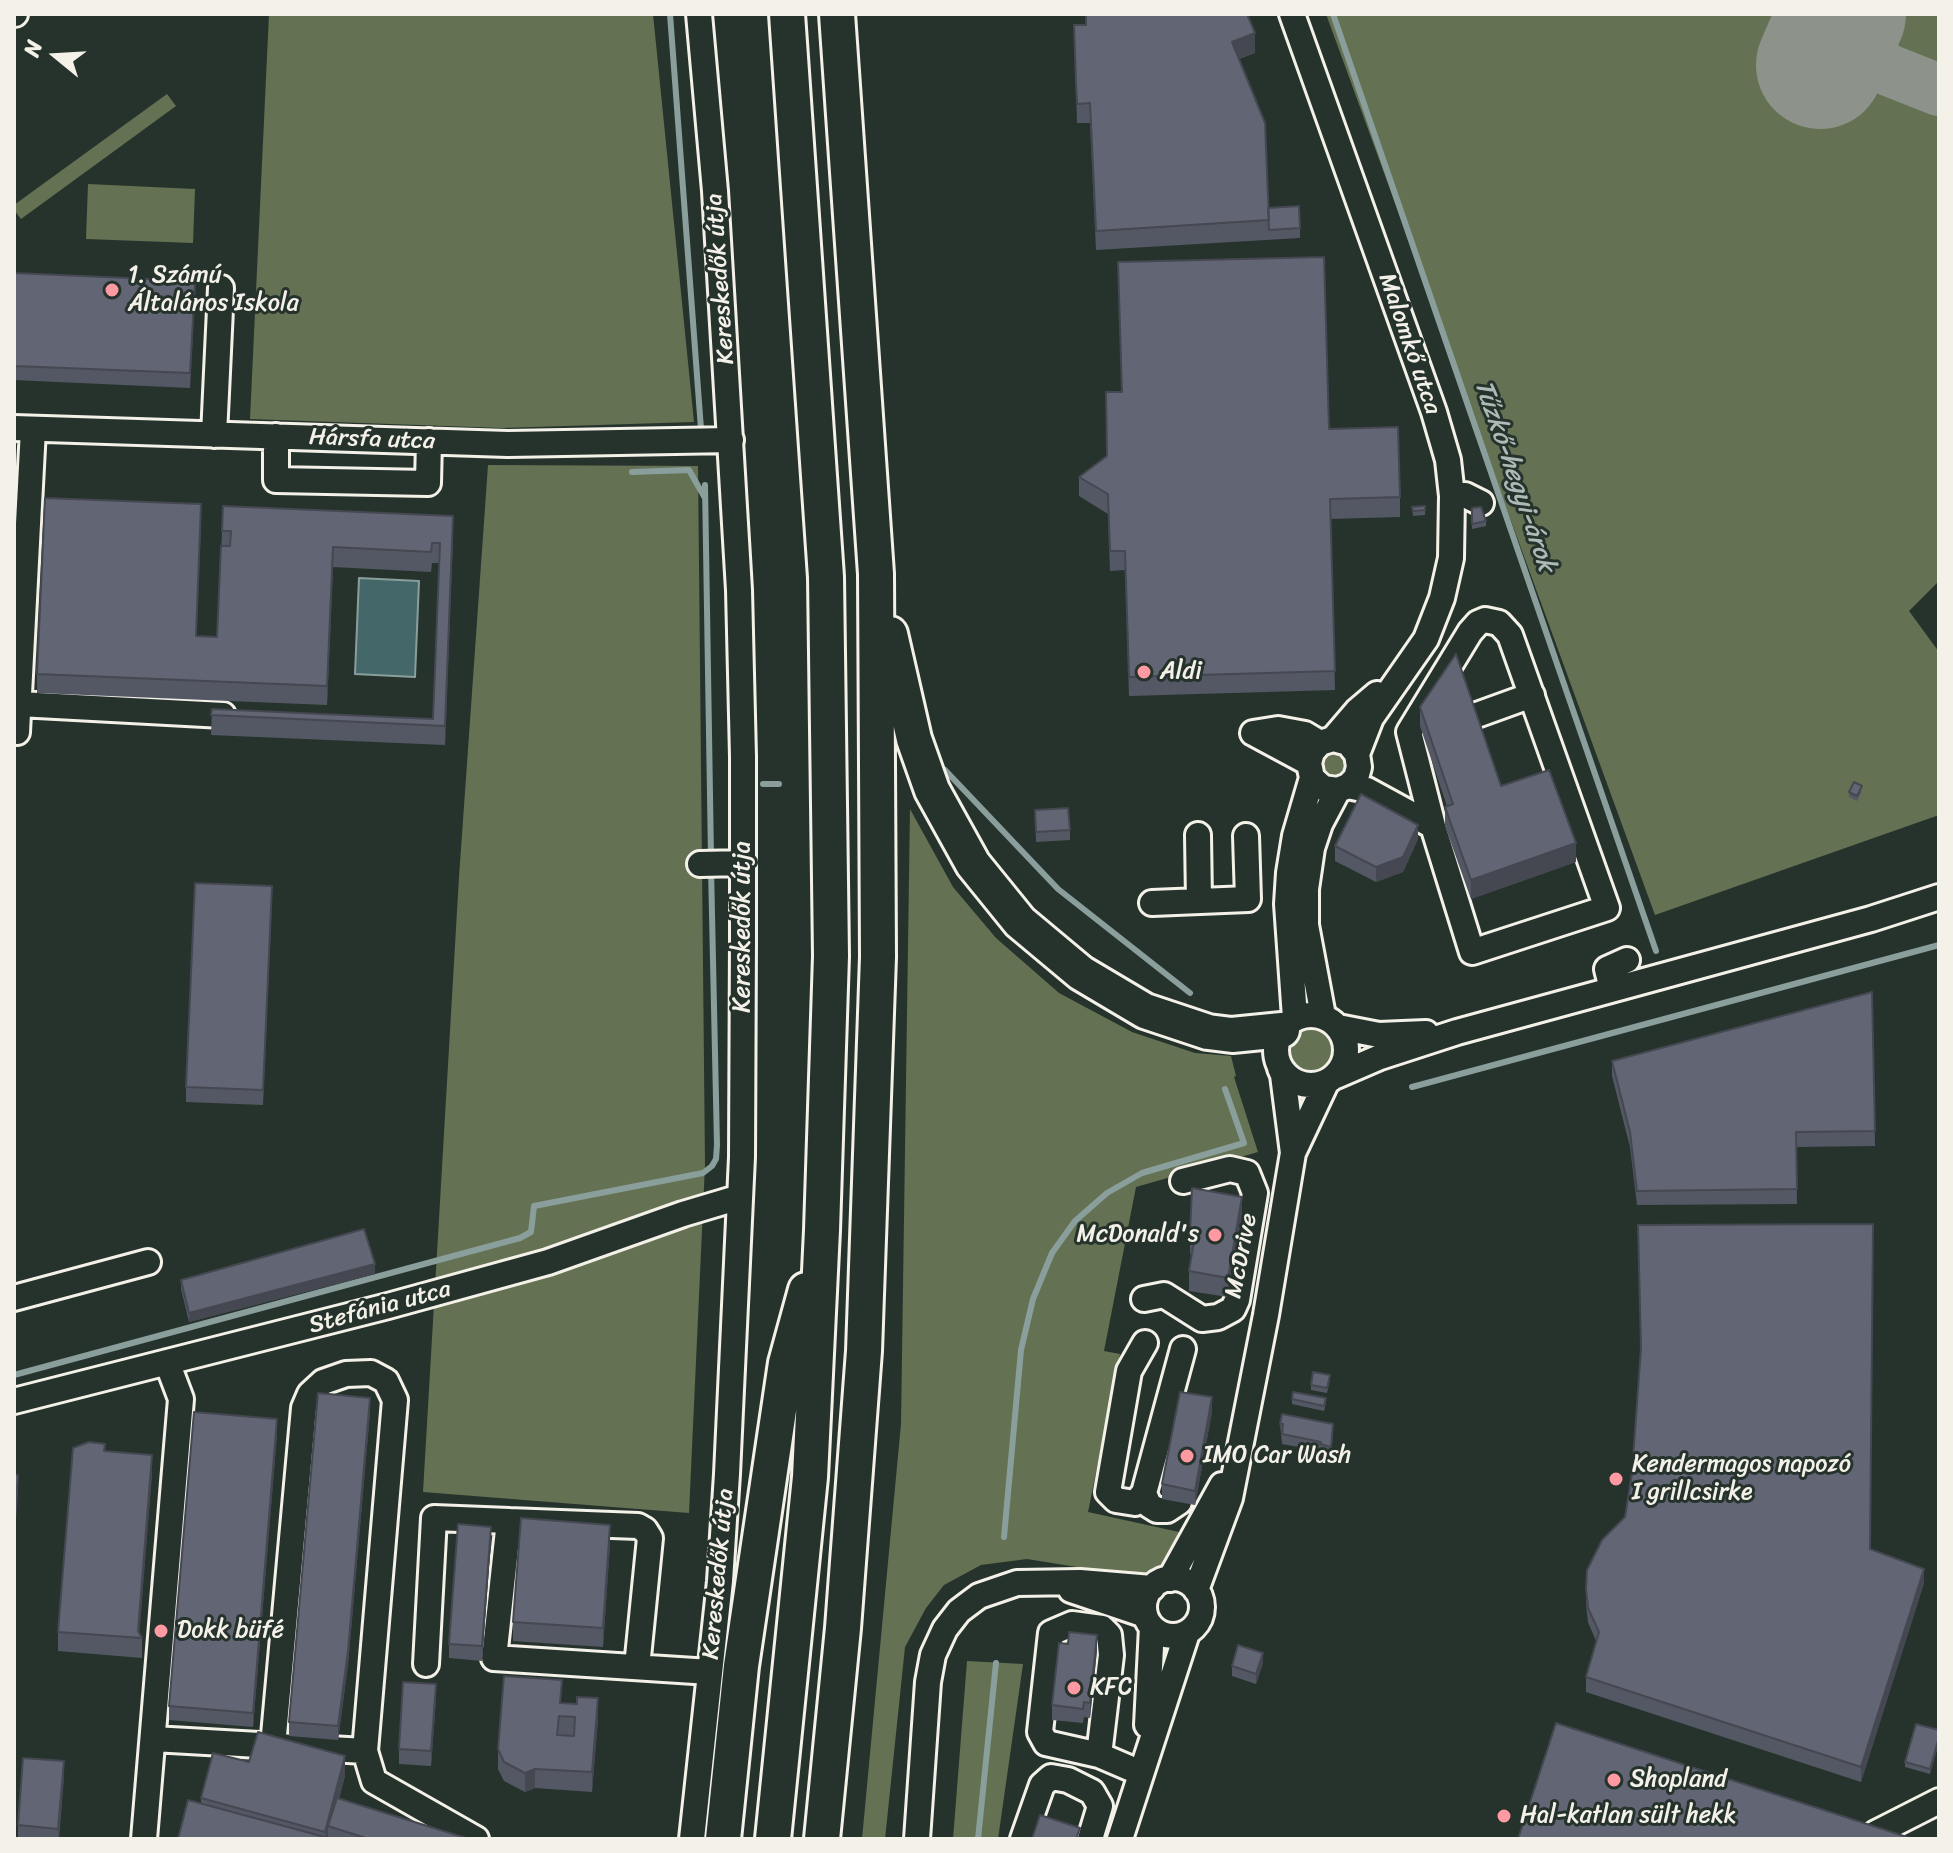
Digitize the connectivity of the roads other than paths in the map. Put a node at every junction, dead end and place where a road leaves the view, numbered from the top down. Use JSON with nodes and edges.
{"nodes":[{"id":1,"x":699,"y":14,"type":"edge"},
{"id":2,"x":787,"y":14,"type":"edge"},
{"id":3,"x":837,"y":14,"type":"edge"},
{"id":4,"x":1292,"y":14,"type":"edge"},
{"id":5,"x":221,"y":288,"type":"dead end"},
{"id":6,"x":24,"y":428,"type":"edge"},
{"id":7,"x":214,"y":435,"type":"junction"},
{"id":8,"x":276,"y":436,"type":"junction"},
{"id":9,"x":731,"y":440,"type":"junction"},
{"id":10,"x":429,"y":441,"type":"junction"},
{"id":11,"x":1452,"y":496,"type":"junction"},
{"id":12,"x":1481,"y":503,"type":"dead end"},
{"id":13,"x":876,"y":574,"type":"junction"},
{"id":14,"x":1400,"y":675,"type":"junction"},
{"id":15,"x":1532,"y":695,"type":"junction"},
{"id":16,"x":19,"y":704,"type":"junction"},
{"id":17,"x":223,"y":715,"type":"edge"},
{"id":18,"x":1474,"y":716,"type":"edge"},
{"id":19,"x":14,"y":732,"type":"edge"},
{"id":20,"x":1318,"y":756,"type":"junction"},
{"id":21,"x":1353,"y":780,"type":"junction"},
{"id":22,"x":1433,"y":826,"type":"junction"},
{"id":23,"x":1198,"y":835,"type":"dead end"},
{"id":24,"x":1246,"y":836,"type":"dead end"},
{"id":25,"x":1937,"y":900,"type":"edge"},
{"id":26,"x":1199,"y":901,"type":"junction"},
{"id":27,"x":1152,"y":903,"type":"dead end"},
{"id":28,"x":1627,"y":960,"type":"dead end"},
{"id":29,"x":1612,"y":989,"type":"junction"},
{"id":30,"x":1331,"y":1022,"type":"junction"},
{"id":31,"x":1288,"y":1024,"type":"junction"},
{"id":32,"x":1457,"y":1032,"type":"junction"},
{"id":33,"x":1280,"y":1068,"type":"junction"},
{"id":34,"x":1331,"y":1079,"type":"junction"},
{"id":35,"x":1293,"y":1153,"type":"junction"},
{"id":36,"x":1183,"y":1181,"type":"dead end"},
{"id":37,"x":740,"y":1197,"type":"junction"},
{"id":38,"x":822,"y":1230,"type":"junction"},
{"id":39,"x":148,"y":1262,"type":"dead end"},
{"id":40,"x":14,"y":1298,"type":"edge"},
{"id":41,"x":1144,"y":1299,"type":"dead end"},
{"id":42,"x":1145,"y":1343,"type":"dead end"},
{"id":43,"x":1183,"y":1349,"type":"dead end"},
{"id":44,"x":167,"y":1362,"type":"junction"},
{"id":45,"x":1173,"y":1385,"type":"junction"},
{"id":46,"x":1196,"y":1394,"type":"edge"},
{"id":47,"x":14,"y":1401,"type":"edge"},
{"id":48,"x":1239,"y":1454,"type":"junction"},
{"id":49,"x":1144,"y":1493,"type":"junction"},
{"id":50,"x":1179,"y":1502,"type":"edge"},
{"id":51,"x":509,"y":1521,"type":"junction"},
{"id":52,"x":1036,"y":1581,"type":"junction"},
{"id":53,"x":1161,"y":1583,"type":"junction"},
{"id":54,"x":1196,"y":1590,"type":"junction"},
{"id":55,"x":1148,"y":1621,"type":"junction"},
{"id":56,"x":1187,"y":1633,"type":"junction"},
{"id":57,"x":426,"y":1664,"type":"dead end"},
{"id":58,"x":637,"y":1667,"type":"junction"},
{"id":59,"x":726,"y":1669,"type":"junction"},
{"id":60,"x":153,"y":1739,"type":"junction"},
{"id":61,"x":273,"y":1746,"type":"junction"},
{"id":62,"x":365,"y":1751,"type":"junction"},
{"id":63,"x":1099,"y":1755,"type":"junction"},
{"id":64,"x":1142,"y":1767,"type":"junction"},
{"id":65,"x":1939,"y":1801,"type":"edge"},
{"id":66,"x":1876,"y":1833,"type":"edge"},
{"id":67,"x":144,"y":1839,"type":"edge"},
{"id":68,"x":476,"y":1839,"type":"edge"},
{"id":69,"x":692,"y":1839,"type":"edge"},
{"id":70,"x":723,"y":1839,"type":"edge"},
{"id":71,"x":773,"y":1839,"type":"edge"},
{"id":72,"x":822,"y":1839,"type":"edge"},
{"id":73,"x":917,"y":1839,"type":"edge"},
{"id":74,"x":1023,"y":1839,"type":"edge"},
{"id":75,"x":1090,"y":1839,"type":"edge"},
{"id":76,"x":1120,"y":1839,"type":"edge"}],
"edges":[{"from":1,"to":9,"type":"street","name":"Kereskedők útja"},
{"from":2,"to":38,"type":"highway"},
{"from":3,"to":13,"type":"highway"},
{"from":4,"to":11,"type":"street","name":"Malomkő utca"},
{"from":5,"to":7,"type":"street"},
{"from":6,"to":7,"type":"street","name":"Hársfa utca"},
{"from":6,"to":16,"type":"street"},
{"from":7,"to":8,"type":"street","name":"Hársfa utca"},
{"from":8,"to":10,"type":"street","name":"Hársfa utca"},
{"from":8,"to":10,"type":"street"},
{"from":9,"to":10,"type":"street","name":"Hársfa utca"},
{"from":9,"to":37,"type":"street","name":"Kereskedők útja"},
{"from":11,"to":12,"type":"street"},
{"from":11,"to":14,"type":"street","name":"Malomkő utca"},
{"from":13,"to":31,"type":"highway"},
{"from":13,"to":72,"type":"highway"},
{"from":14,"to":20,"type":"street","name":"Malomkő utca"},
{"from":14,"to":21,"type":"street","name":"Malomkő utca"},
{"from":15,"to":18,"type":"street"},
{"from":15,"to":22,"type":"street"},
{"from":15,"to":22,"type":"street"},
{"from":16,"to":17,"type":"street"},
{"from":16,"to":19,"type":"street"},
{"from":20,"to":21,"type":"street"},
{"from":20,"to":21,"type":"street"},
{"from":20,"to":31,"type":"street","name":"Malomkő utca"},
{"from":21,"to":22,"type":"street"},
{"from":21,"to":30,"type":"street","name":"Malomkő utca"},
{"from":23,"to":26,"type":"street"},
{"from":24,"to":26,"type":"street"},
{"from":25,"to":29,"type":"street"},
{"from":26,"to":27,"type":"street"},
{"from":28,"to":29,"type":"street"},
{"from":29,"to":32,"type":"street"},
{"from":30,"to":31,"type":"street"},
{"from":30,"to":32,"type":"street"},
{"from":30,"to":34,"type":"street"},
{"from":31,"to":33,"type":"street"},
{"from":32,"to":34,"type":"street"},
{"from":33,"to":34,"type":"street"},
{"from":33,"to":35,"type":"street"},
{"from":34,"to":35,"type":"street"},
{"from":35,"to":48,"type":"street"},
{"from":36,"to":41,"type":"street","name":"McDrive"},
{"from":37,"to":44,"type":"street","name":"Stefánia utca"},
{"from":37,"to":59,"type":"street","name":"Kereskedők útja"},
{"from":38,"to":59,"type":"highway"},
{"from":38,"to":71,"type":"highway"},
{"from":39,"to":40,"type":"street"},
{"from":42,"to":49,"type":"street"},
{"from":43,"to":45,"type":"street"},
{"from":44,"to":47,"type":"street","name":"Stefánia utca"},
{"from":44,"to":60,"type":"street"},
{"from":45,"to":46,"type":"street"},
{"from":45,"to":49,"type":"street"},
{"from":48,"to":53,"type":"street"},
{"from":48,"to":54,"type":"street"},
{"from":49,"to":50,"type":"street"},
{"from":51,"to":57,"type":"street"},
{"from":51,"to":58,"type":"street"},
{"from":51,"to":58,"type":"street"},
{"from":52,"to":53,"type":"street"},
{"from":52,"to":55,"type":"street"},
{"from":52,"to":73,"type":"street"},
{"from":53,"to":54,"type":"street"},
{"from":53,"to":55,"type":"street"},
{"from":54,"to":56,"type":"street"},
{"from":55,"to":56,"type":"street"},
{"from":55,"to":64,"type":"street"},
{"from":56,"to":64,"type":"street"},
{"from":58,"to":59,"type":"street"},
{"from":59,"to":69,"type":"street","name":"Kereskedők útja"},
{"from":59,"to":70,"type":"highway"},
{"from":60,"to":61,"type":"street"},
{"from":60,"to":67,"type":"street"},
{"from":61,"to":62,"type":"street"},
{"from":61,"to":62,"type":"street"},
{"from":62,"to":68,"type":"street"},
{"from":63,"to":63,"type":"street"},
{"from":63,"to":64,"type":"street"},
{"from":64,"to":76,"type":"street"},
{"from":65,"to":66,"type":"street"},
{"from":74,"to":75,"type":"street"}]}
